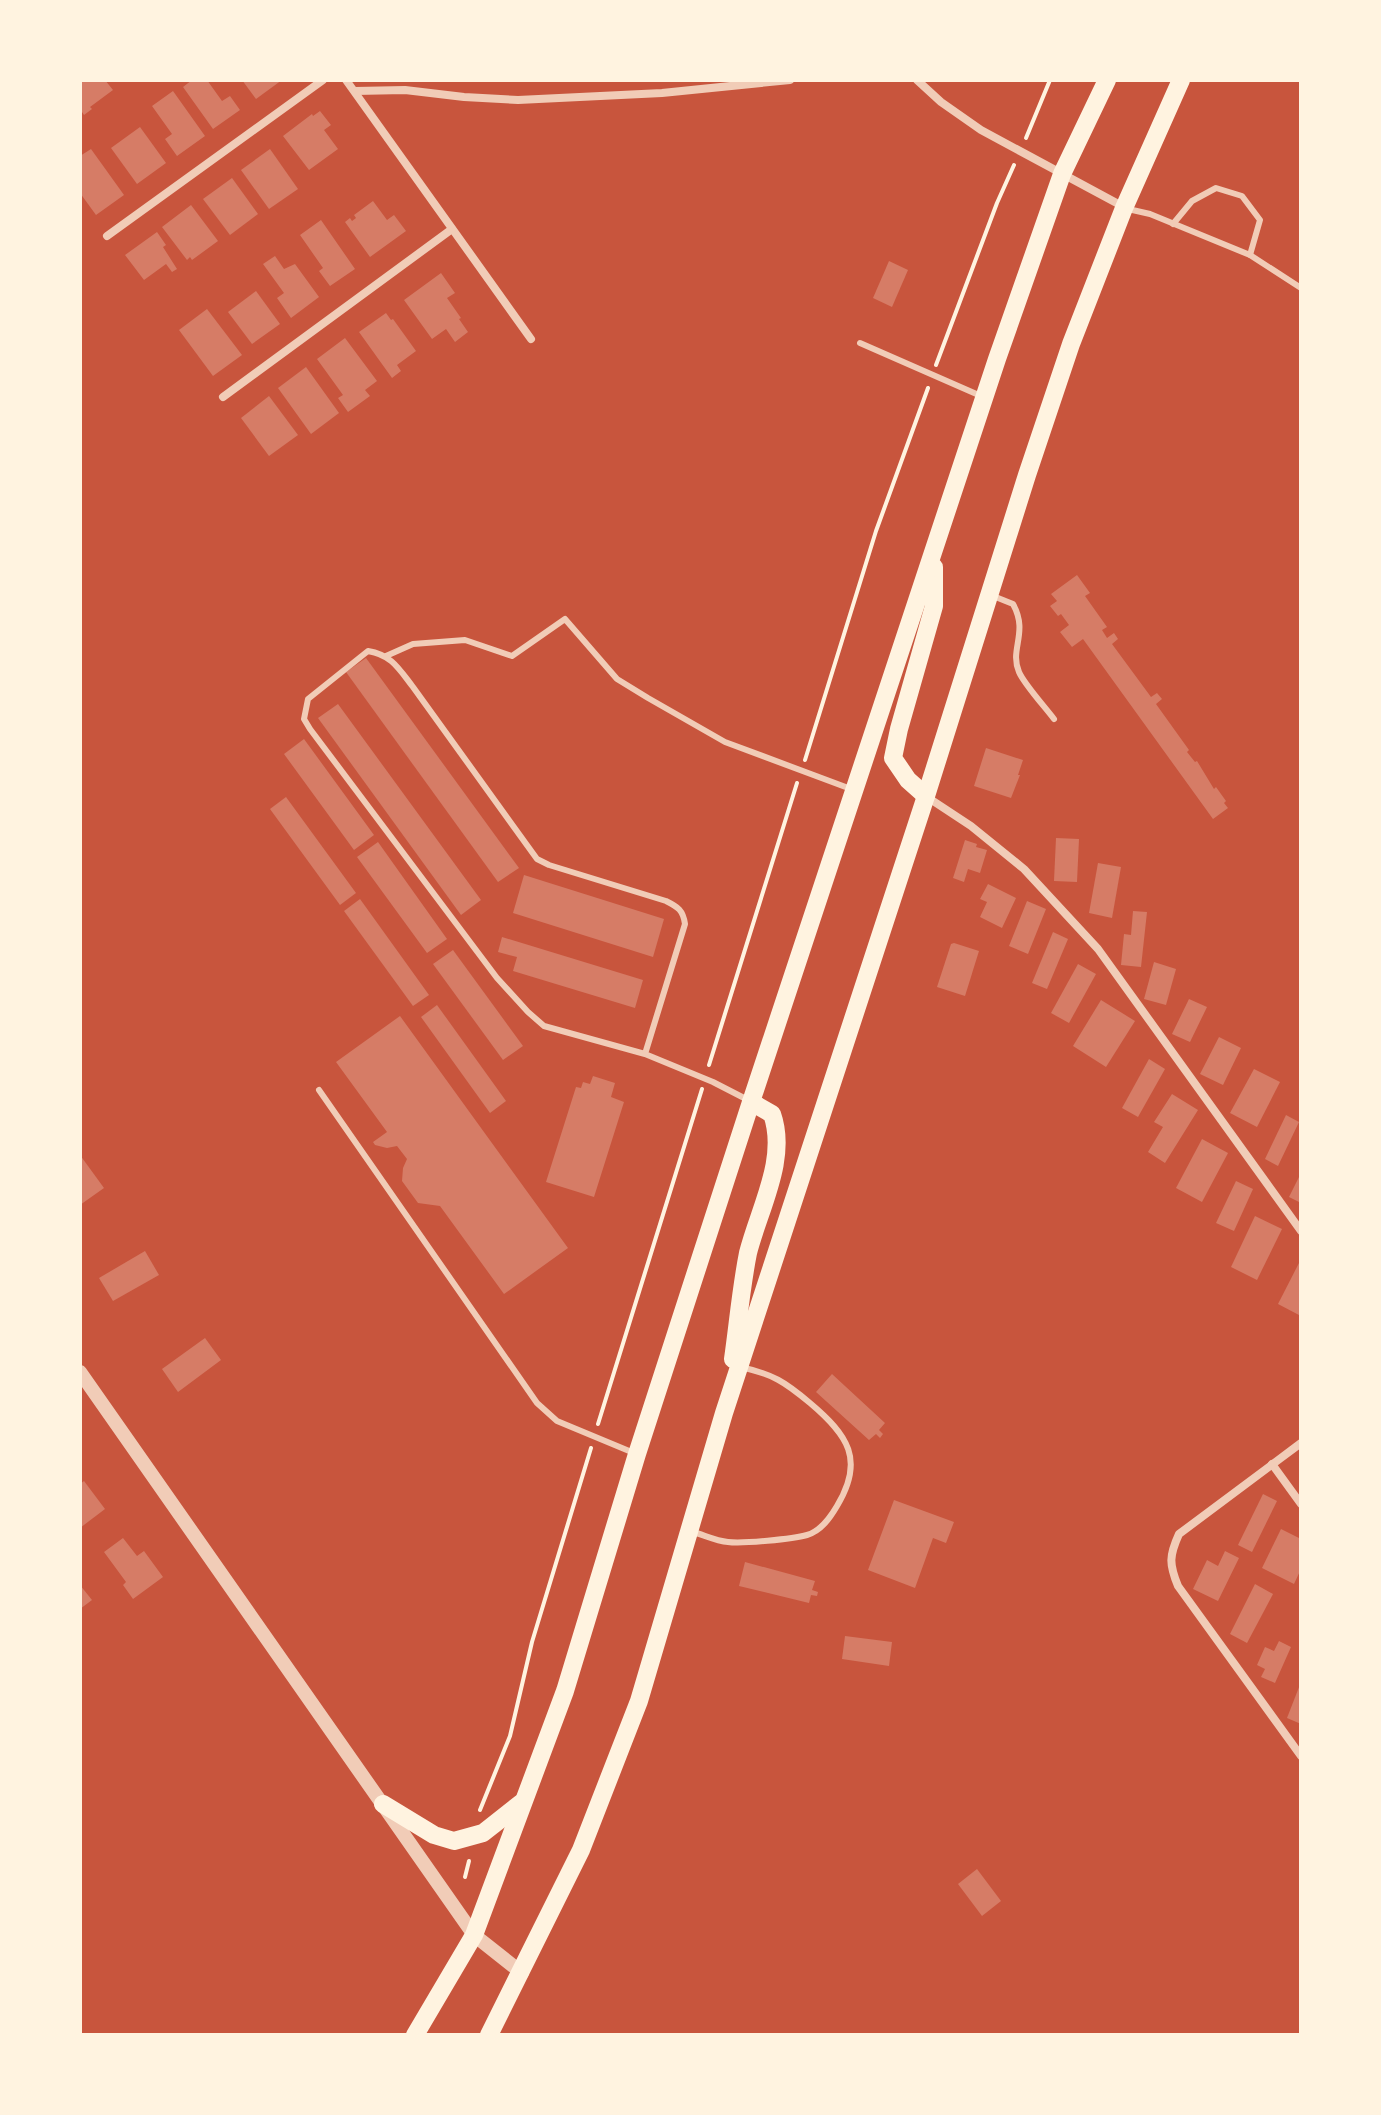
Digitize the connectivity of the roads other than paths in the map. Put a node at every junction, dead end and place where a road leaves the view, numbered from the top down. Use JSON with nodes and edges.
{"nodes":[{"id":1,"x":323,"y":80,"type":"edge"},
{"id":2,"x":346,"y":80,"type":"edge"},
{"id":3,"x":790,"y":80,"type":"edge"},
{"id":4,"x":917,"y":80,"type":"edge"},
{"id":5,"x":1107,"y":80,"type":"edge"},
{"id":6,"x":1181,"y":80,"type":"edge"},
{"id":7,"x":355,"y":91,"type":"junction"},
{"id":8,"x":1062,"y":174,"type":"junction"},
{"id":9,"x":1124,"y":208,"type":"junction"},
{"id":10,"x":1173,"y":224,"type":"junction"},
{"id":11,"x":452,"y":229,"type":"junction"},
{"id":12,"x":107,"y":236,"type":"dead end"},
{"id":13,"x":1250,"y":255,"type":"junction"},
{"id":14,"x":1301,"y":288,"type":"edge"},
{"id":15,"x":531,"y":339,"type":"dead end"},
{"id":16,"x":860,"y":343,"type":"dead end"},
{"id":17,"x":223,"y":397,"type":"dead end"},
{"id":18,"x":985,"y":397,"type":"junction"},
{"id":19,"x":934,"y":548,"type":"junction"},
{"id":20,"x":989,"y":595,"type":"junction"},
{"id":21,"x":386,"y":656,"type":"junction"},
{"id":22,"x":1054,"y":719,"type":"dead end"},
{"id":23,"x":854,"y":790,"type":"junction"},
{"id":24,"x":926,"y":796,"type":"junction"},
{"id":25,"x":645,"y":1054,"type":"junction"},
{"id":26,"x":319,"y":1090,"type":"dead end"},
{"id":27,"x":751,"y":1102,"type":"junction"},
{"id":28,"x":1301,"y":1231,"type":"edge"},
{"id":29,"x":735,"y":1366,"type":"junction"},
{"id":30,"x":80,"y":1372,"type":"edge"},
{"id":31,"x":1301,"y":1443,"type":"edge"},
{"id":32,"x":637,"y":1454,"type":"junction"},
{"id":33,"x":1272,"y":1464,"type":"junction"},
{"id":34,"x":1301,"y":1504,"type":"edge"},
{"id":35,"x":689,"y":1531,"type":"junction"},
{"id":36,"x":1301,"y":1756,"type":"edge"},
{"id":37,"x":523,"y":1801,"type":"junction"},
{"id":38,"x":383,"y":1804,"type":"junction"},
{"id":39,"x":474,"y":1935,"type":"junction"},
{"id":40,"x":522,"y":1973,"type":"junction"},
{"id":41,"x":415,"y":2035,"type":"edge"},
{"id":42,"x":489,"y":2035,"type":"edge"}],
"edges":[{"from":1,"to":12,"type":"street"},
{"from":2,"to":7,"type":"street"},
{"from":3,"to":7,"type":"street"},
{"from":4,"to":8,"type":"street"},
{"from":5,"to":8,"type":"main road"},
{"from":6,"to":9,"type":"main road"},
{"from":7,"to":11,"type":"street"},
{"from":8,"to":9,"type":"street"},
{"from":8,"to":18,"type":"main road"},
{"from":9,"to":10,"type":"lane"},
{"from":9,"to":20,"type":"main road"},
{"from":10,"to":13,"type":"lane"},
{"from":10,"to":13,"type":"lane"},
{"from":11,"to":15,"type":"street"},
{"from":11,"to":17,"type":"street"},
{"from":13,"to":14,"type":"lane"},
{"from":16,"to":18,"type":"lane"},
{"from":18,"to":19,"type":"main road"},
{"from":19,"to":23,"type":"main road"},
{"from":19,"to":24,"type":"main road"},
{"from":20,"to":22,"type":"lane"},
{"from":20,"to":24,"type":"main road"},
{"from":21,"to":23,"type":"lane"},
{"from":21,"to":25,"type":"lane"},
{"from":21,"to":25,"type":"lane"},
{"from":23,"to":27,"type":"main road"},
{"from":24,"to":28,"type":"street"},
{"from":24,"to":29,"type":"main road"},
{"from":25,"to":27,"type":"lane"},
{"from":26,"to":32,"type":"lane"},
{"from":27,"to":29,"type":"main road"},
{"from":27,"to":32,"type":"main road"},
{"from":29,"to":35,"type":"main road"},
{"from":29,"to":35,"type":"lane"},
{"from":30,"to":38,"type":"street"},
{"from":31,"to":33,"type":"street"},
{"from":32,"to":37,"type":"main road"},
{"from":33,"to":34,"type":"street"},
{"from":33,"to":36,"type":"street"},
{"from":35,"to":40,"type":"main road"},
{"from":37,"to":38,"type":"main road"},
{"from":37,"to":39,"type":"main road"},
{"from":38,"to":39,"type":"street"},
{"from":39,"to":40,"type":"street"},
{"from":39,"to":41,"type":"main road"},
{"from":40,"to":42,"type":"main road"}]}
